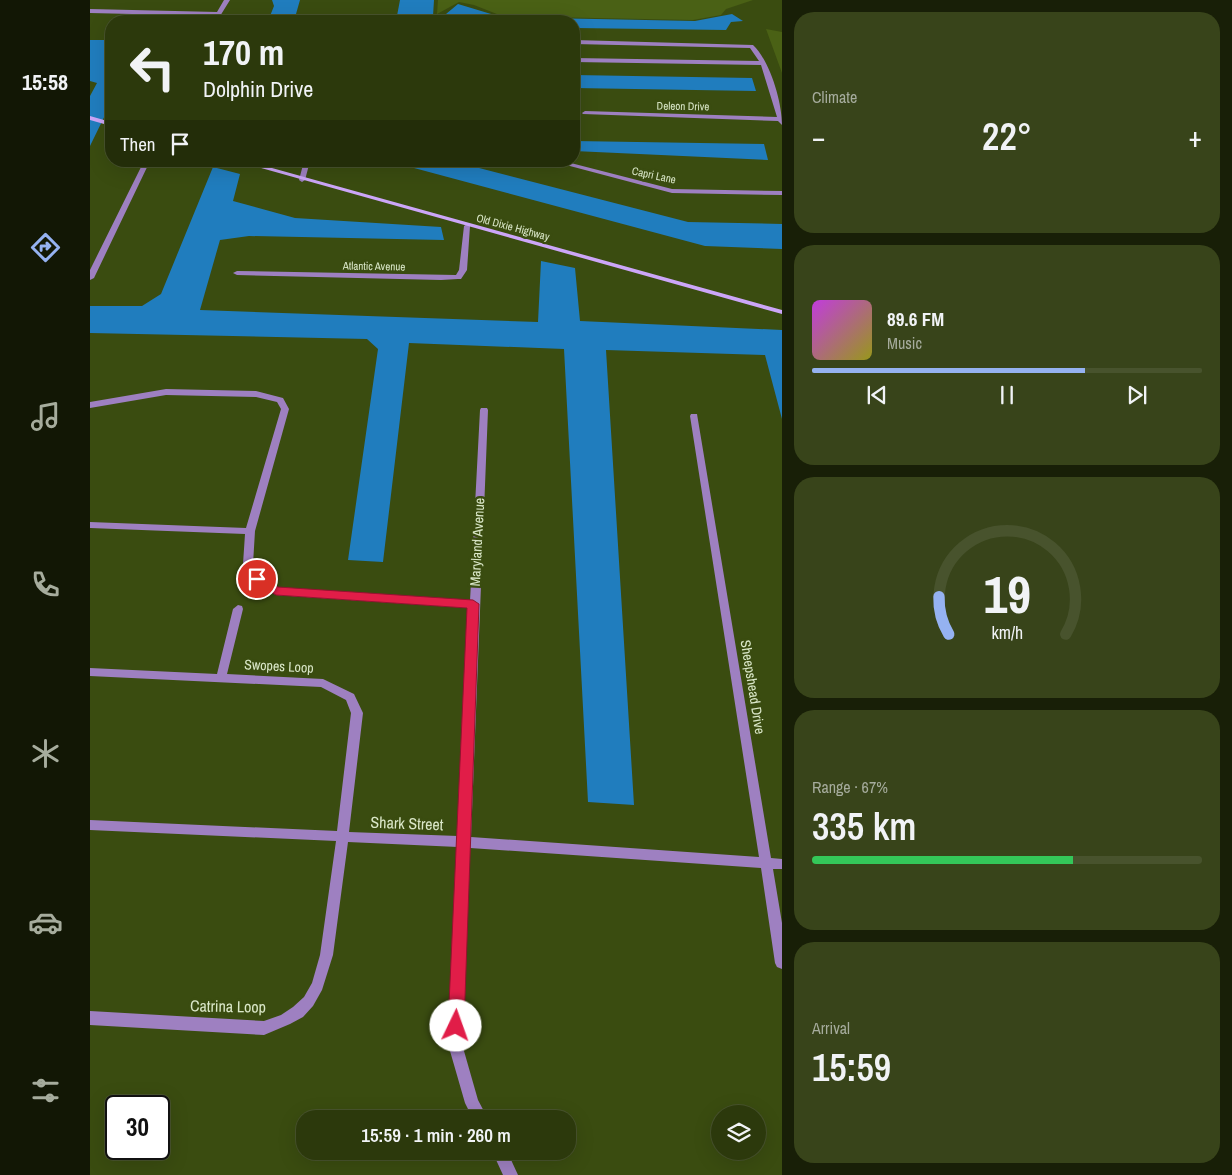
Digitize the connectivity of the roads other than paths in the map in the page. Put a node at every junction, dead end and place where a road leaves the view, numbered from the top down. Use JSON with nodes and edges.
{"nodes":[{"id":1,"x":227,"y":0,"type":"edge"},
{"id":2,"x":90,"y":11,"type":"edge"},
{"id":3,"x":218,"y":14,"type":"joint"},
{"id":4,"x":580,"y":42,"type":"edge"},
{"id":5,"x":580,"y":60,"type":"edge"},
{"id":6,"x":762,"y":64,"type":"junction"},
{"id":7,"x":585,"y":114,"type":"dead end"},
{"id":8,"x":90,"y":118,"type":"edge"},
{"id":9,"x":781,"y":121,"type":"edge"},
{"id":10,"x":105,"y":122,"type":"edge"},
{"id":11,"x":144,"y":167,"type":"edge"},
{"id":12,"x":259,"y":167,"type":"edge"},
{"id":13,"x":305,"y":167,"type":"edge"},
{"id":14,"x":578,"y":167,"type":"edge"},
{"id":15,"x":302,"y":180,"type":"junction"},
{"id":16,"x":782,"y":193,"type":"edge"},
{"id":17,"x":467,"y":226,"type":"junction"},
{"id":18,"x":236,"y":274,"type":"dead end"},
{"id":19,"x":90,"y":278,"type":"edge"},
{"id":20,"x":782,"y":312,"type":"edge"},
{"id":21,"x":90,"y":405,"type":"edge"},
{"id":22,"x":484,"y":410,"type":"dead end"},
{"id":23,"x":694,"y":416,"type":"dead end"},
{"id":24,"x":90,"y":525,"type":"edge"},
{"id":25,"x":250,"y":531,"type":"junction"},
{"id":26,"x":473,"y":604,"type":"junction"},
{"id":27,"x":238,"y":609,"type":"dead end"},
{"id":28,"x":90,"y":672,"type":"edge"},
{"id":29,"x":221,"y":678,"type":"junction"},
{"id":30,"x":90,"y":825,"type":"edge"},
{"id":31,"x":344,"y":837,"type":"junction"},
{"id":32,"x":465,"y":842,"type":"junction"},
{"id":33,"x":767,"y":863,"type":"junction"},
{"id":34,"x":782,"y":864,"type":"edge"},
{"id":35,"x":782,"y":963,"type":"edge"},
{"id":36,"x":90,"y":1018,"type":"edge"},
{"id":37,"x":476,"y":1110,"type":"edge"},
{"id":38,"x":504,"y":1160,"type":"edge"},
{"id":39,"x":512,"y":1175,"type":"edge"}],
"edges":[{"from":1,"to":3,"type":"street"},
{"from":2,"to":3,"type":"street"},
{"from":4,"to":6,"type":"street"},
{"from":5,"to":6,"type":"street"},
{"from":6,"to":9,"type":"street"},
{"from":7,"to":9,"type":"street","name":"Deleon Drive"},
{"from":8,"to":10,"type":"street"},
{"from":11,"to":19,"type":"street"},
{"from":12,"to":15,"type":"street","name":"Old Dixie Highway"},
{"from":13,"to":15,"type":"street"},
{"from":14,"to":16,"type":"street","name":"Capri Lane"},
{"from":15,"to":17,"type":"street","name":"Old Dixie Highway"},
{"from":17,"to":18,"type":"street","name":"Atlantic Avenue"},
{"from":17,"to":20,"type":"street","name":"Old Dixie Highway"},
{"from":21,"to":25,"type":"street"},
{"from":22,"to":26,"type":"street","name":"Maryland Avenue"},
{"from":23,"to":33,"type":"street","name":"Sheepshead Drive"},
{"from":24,"to":25,"type":"street"},
{"from":25,"to":26,"type":"street"},
{"from":26,"to":32,"type":"street","name":"Maryland Avenue"},
{"from":27,"to":29,"type":"street"},
{"from":28,"to":29,"type":"street","name":"Swopes Loop"},
{"from":29,"to":31,"type":"street","name":"Swopes Loop"},
{"from":30,"to":31,"type":"street","name":"Shark Street"},
{"from":31,"to":32,"type":"street","name":"Shark Street"},
{"from":31,"to":36,"type":"street","name":"Catrina Loop"},
{"from":32,"to":33,"type":"street","name":"Shark Street"},
{"from":32,"to":37,"type":"street","name":"Maryland Avenue"},
{"from":33,"to":34,"type":"street","name":"Shark Street"},
{"from":33,"to":35,"type":"street","name":"Sheepshead Drive"},
{"from":38,"to":39,"type":"street"}]}
